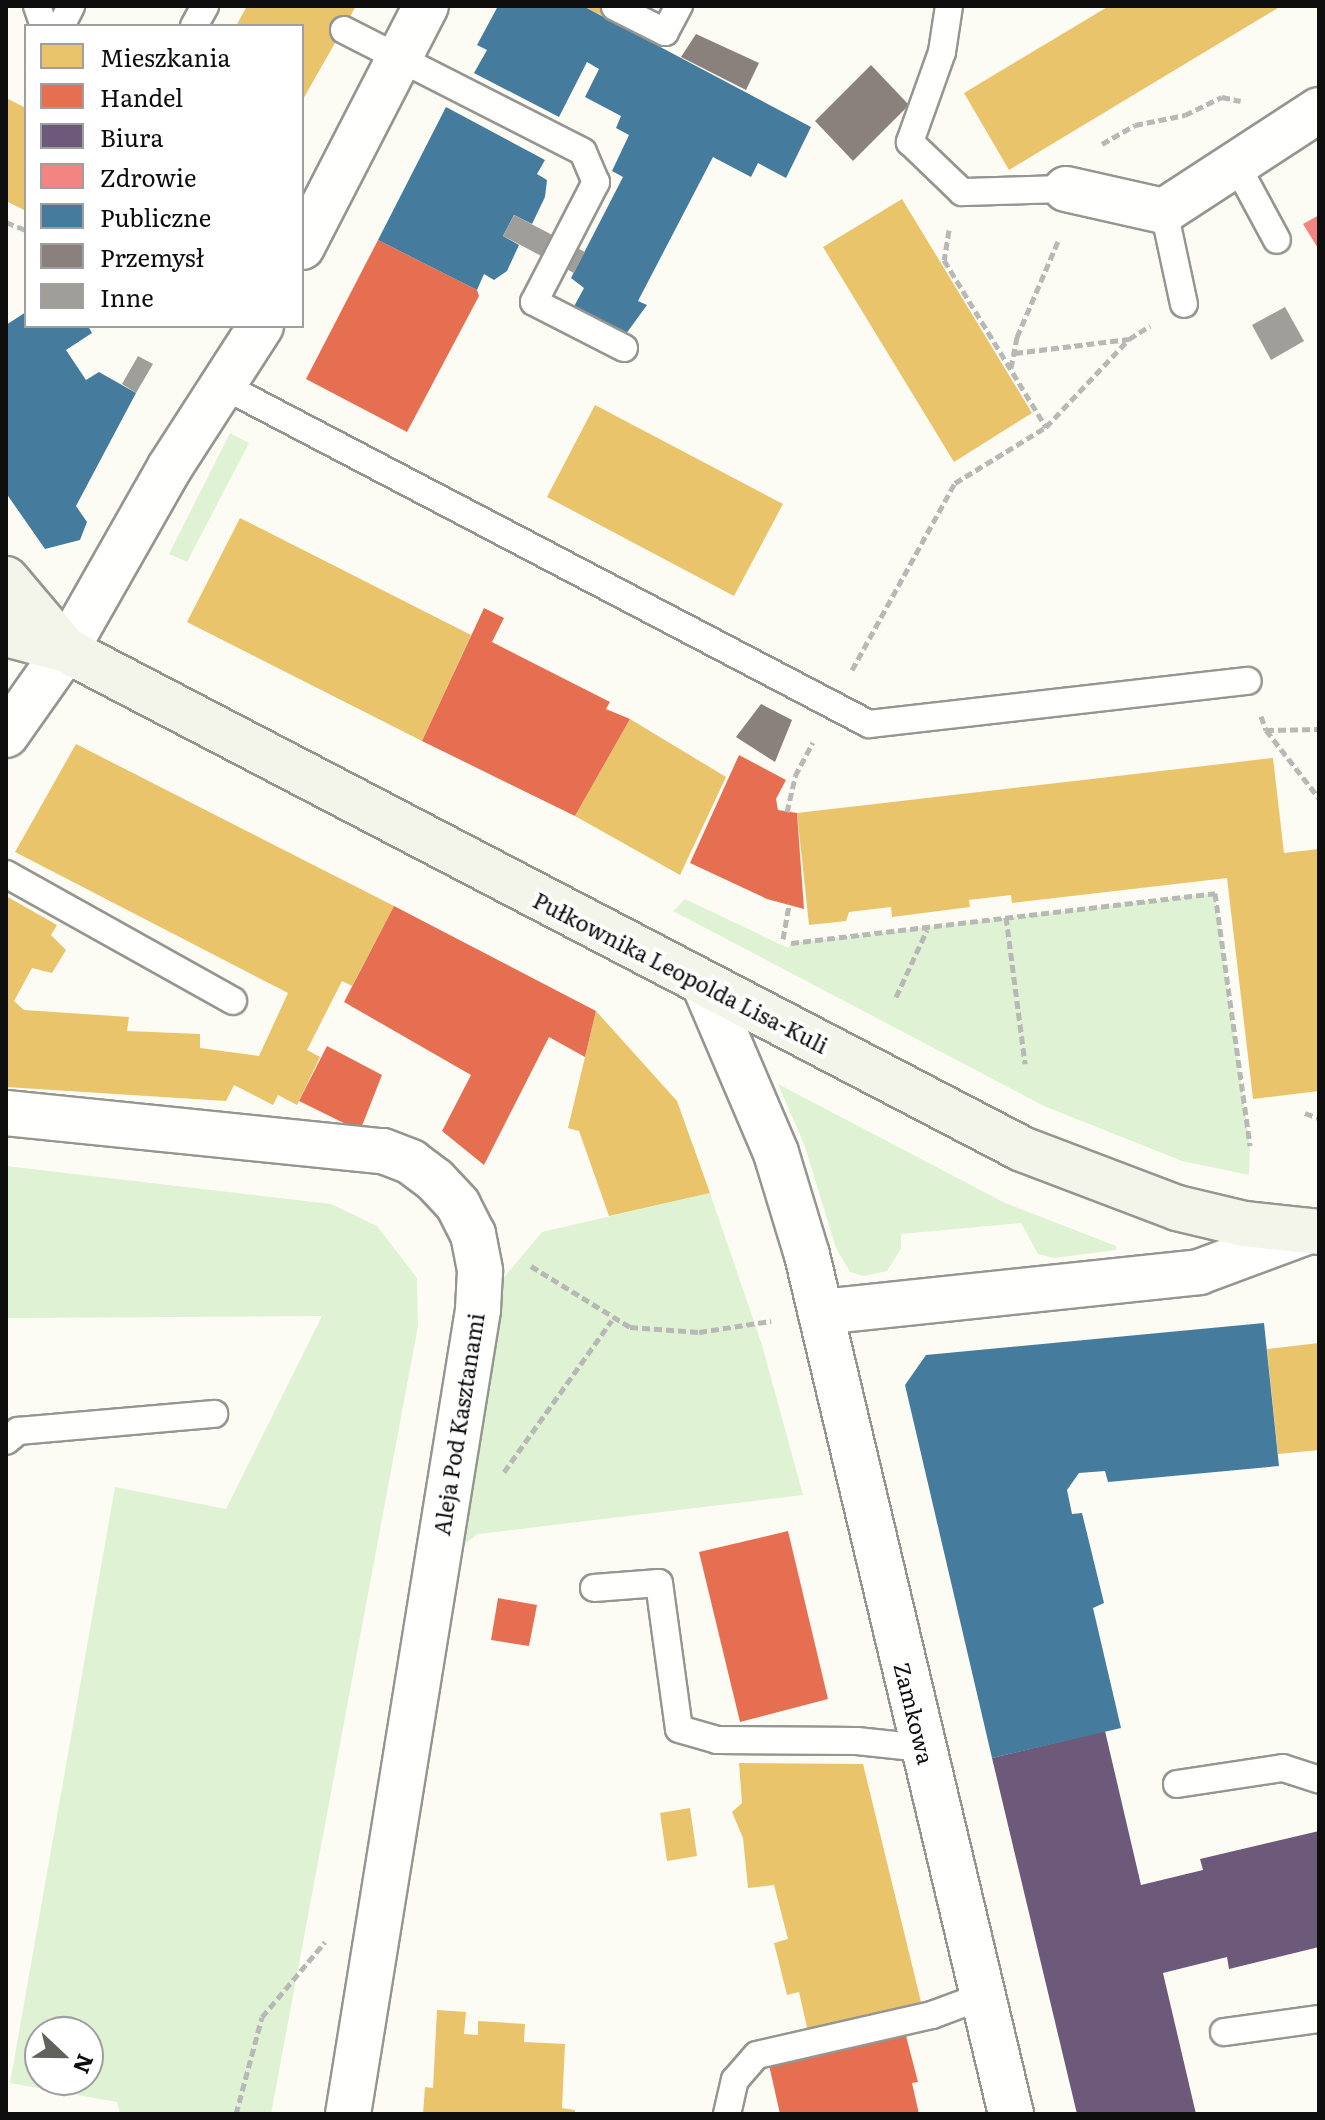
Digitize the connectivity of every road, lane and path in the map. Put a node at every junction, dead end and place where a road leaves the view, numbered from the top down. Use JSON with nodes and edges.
{"nodes":[{"id":1,"x":71,"y":6,"type":"edge"},
{"id":2,"x":205,"y":6,"type":"edge"},
{"id":3,"x":426,"y":6,"type":"edge"},
{"id":4,"x":679,"y":6,"type":"edge"},
{"id":5,"x":949,"y":6,"type":"edge"},
{"id":6,"x":615,"y":7,"type":"edge"},
{"id":7,"x":62,"y":24,"type":"edge"},
{"id":8,"x":195,"y":24,"type":"edge"},
{"id":9,"x":344,"y":30,"type":"dead end"},
{"id":10,"x":400,"y":57,"type":"junction"},
{"id":11,"x":1314,"y":113,"type":"edge"},
{"id":12,"x":1236,"y":164,"type":"junction"},
{"id":13,"x":1071,"y":189,"type":"junction"},
{"id":14,"x":962,"y":192,"type":"junction"},
{"id":15,"x":1164,"y":211,"type":"junction"},
{"id":16,"x":1277,"y":240,"type":"dead end"},
{"id":17,"x":304,"y":243,"type":"edge"},
{"id":18,"x":1184,"y":304,"type":"joint"},
{"id":19,"x":260,"y":328,"type":"edge"},
{"id":20,"x":1129,"y":339,"type":"junction"},
{"id":21,"x":624,"y":348,"type":"dead end"},
{"id":22,"x":1015,"y":353,"type":"junction"},
{"id":23,"x":1011,"y":369,"type":"junction"},
{"id":24,"x":224,"y":386,"type":"junction"},
{"id":25,"x":1046,"y":427,"type":"junction"},
{"id":26,"x":6,"y":579,"type":"edge"},
{"id":27,"x":6,"y":634,"type":"edge"},
{"id":28,"x":66,"y":650,"type":"junction"},
{"id":29,"x":1248,"y":681,"type":"joint"},
{"id":30,"x":831,"y":708,"type":"junction"},
{"id":31,"x":1319,"y":729,"type":"edge"},
{"id":32,"x":1266,"y":730,"type":"junction"},
{"id":33,"x":6,"y":735,"type":"edge"},
{"id":34,"x":1319,"y":798,"type":"edge"},
{"id":35,"x":787,"y":812,"type":"dead end"},
{"id":36,"x":6,"y":874,"type":"edge"},
{"id":37,"x":789,"y":904,"type":"dead end"},
{"id":38,"x":1006,"y":917,"type":"junction"},
{"id":39,"x":927,"y":929,"type":"junction"},
{"id":40,"x":783,"y":939,"type":"dead end"},
{"id":41,"x":791,"y":943,"type":"dead end"},
{"id":42,"x":704,"y":984,"type":"junction"},
{"id":43,"x":896,"y":997,"type":"dead end"},
{"id":44,"x":233,"y":1001,"type":"dead end"},
{"id":45,"x":1025,"y":1064,"type":"dead end"},
{"id":46,"x":6,"y":1113,"type":"edge"},
{"id":47,"x":1305,"y":1113,"type":"dead end"},
{"id":48,"x":1319,"y":1118,"type":"edge"},
{"id":49,"x":1250,"y":1146,"type":"dead end"},
{"id":50,"x":1314,"y":1232,"type":"edge"},
{"id":51,"x":473,"y":1234,"type":"junction"},
{"id":52,"x":821,"y":1312,"type":"junction"},
{"id":53,"x":612,"y":1320,"type":"junction"},
{"id":54,"x":771,"y":1321,"type":"dead end"},
{"id":55,"x":214,"y":1414,"type":"dead end"},
{"id":56,"x":6,"y":1441,"type":"edge"},
{"id":57,"x":444,"y":1507,"type":"junction"},
{"id":58,"x":594,"y":1588,"type":"dead end"},
{"id":59,"x":923,"y":1748,"type":"junction"},
{"id":60,"x":1319,"y":1780,"type":"edge"},
{"id":61,"x":1177,"y":1784,"type":"dead end"},
{"id":62,"x":382,"y":1902,"type":"junction"},
{"id":63,"x":983,"y":1996,"type":"junction"},
{"id":64,"x":1319,"y":2019,"type":"edge"},
{"id":65,"x":1224,"y":2032,"type":"dead end"},
{"id":66,"x":236,"y":2114,"type":"edge"},
{"id":67,"x":348,"y":2114,"type":"edge"},
{"id":68,"x":727,"y":2114,"type":"edge"},
{"id":69,"x":1011,"y":2114,"type":"edge"}],
"edges":[{"from":1,"to":7,"type":"lane"},
{"from":2,"to":8,"type":"lane"},
{"from":3,"to":10,"type":"street"},
{"from":4,"to":6,"type":"lane"},
{"from":5,"to":14,"type":"lane"},
{"from":9,"to":10,"type":"lane"},
{"from":10,"to":17,"type":"street"},
{"from":10,"to":21,"type":"lane"},
{"from":11,"to":12,"type":"street"},
{"from":11,"to":13,"type":"path"},
{"from":12,"to":15,"type":"street"},
{"from":12,"to":16,"type":"lane"},
{"from":13,"to":14,"type":"lane"},
{"from":13,"to":15,"type":"street"},
{"from":13,"to":22,"type":"path"},
{"from":14,"to":23,"type":"path"},
{"from":15,"to":18,"type":"lane"},
{"from":18,"to":20,"type":"path"},
{"from":19,"to":24,"type":"street"},
{"from":20,"to":22,"type":"path"},
{"from":20,"to":25,"type":"path"},
{"from":22,"to":23,"type":"path"},
{"from":23,"to":25,"type":"path"},
{"from":24,"to":28,"type":"street"},
{"from":24,"to":30,"type":"lane"},
{"from":25,"to":30,"type":"path"},
{"from":26,"to":28,"type":"main road","name":"Pułkownika Leopolda Lisa-Kuli"},
{"from":27,"to":28,"type":"main road","name":"Pułkownika Leopolda Lisa-Kuli"},
{"from":28,"to":33,"type":"street"},
{"from":28,"to":42,"type":"main road","name":"Pułkownika Leopolda Lisa-Kuli"},
{"from":29,"to":30,"type":"lane"},
{"from":29,"to":32,"type":"path"},
{"from":30,"to":35,"type":"path"},
{"from":31,"to":32,"type":"path"},
{"from":32,"to":34,"type":"path"},
{"from":36,"to":44,"type":"lane"},
{"from":37,"to":40,"type":"path"},
{"from":38,"to":39,"type":"path"},
{"from":38,"to":45,"type":"path"},
{"from":38,"to":49,"type":"path"},
{"from":39,"to":41,"type":"path"},
{"from":39,"to":43,"type":"path"},
{"from":42,"to":50,"type":"main road","name":"Pułkownika Leopolda Lisa-Kuli"},
{"from":42,"to":52,"type":"street","name":"Zamkowa"},
{"from":46,"to":51,"type":"street","name":"Aleja Pod Kasztanami"},
{"from":47,"to":48,"type":"path"},
{"from":50,"to":52,"type":"street"},
{"from":51,"to":53,"type":"path"},
{"from":51,"to":57,"type":"street","name":"Aleja Pod Kasztanami"},
{"from":52,"to":59,"type":"street","name":"Zamkowa"},
{"from":53,"to":54,"type":"path"},
{"from":53,"to":57,"type":"path"},
{"from":55,"to":56,"type":"lane"},
{"from":57,"to":62,"type":"street","name":"Aleja Pod Kasztanami"},
{"from":58,"to":59,"type":"lane"},
{"from":59,"to":63,"type":"street","name":"Zamkowa"},
{"from":60,"to":61,"type":"lane"},
{"from":62,"to":66,"type":"path"},
{"from":62,"to":67,"type":"street","name":"Aleja Pod Kasztanami"},
{"from":63,"to":68,"type":"lane"},
{"from":63,"to":69,"type":"street","name":"Zamkowa"},
{"from":64,"to":65,"type":"lane"}]}
